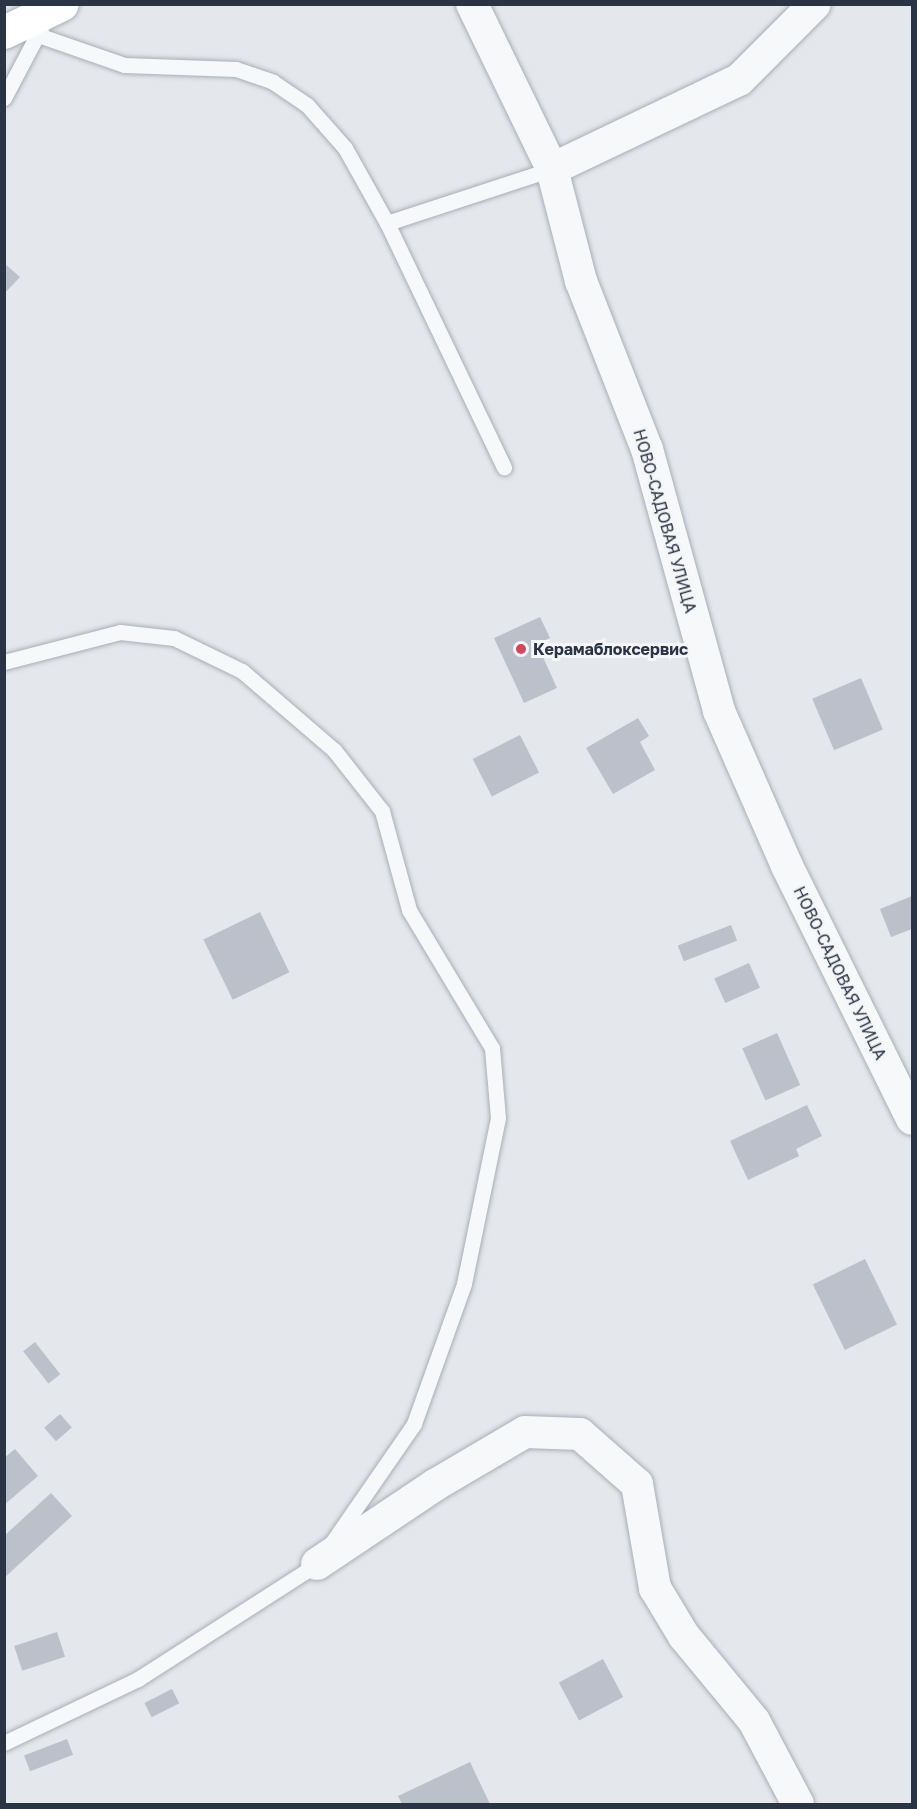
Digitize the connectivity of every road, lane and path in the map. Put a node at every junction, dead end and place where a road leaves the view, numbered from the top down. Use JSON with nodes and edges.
{"nodes":[{"id":1,"x":472,"y":4,"type":"edge"},
{"id":2,"x":815,"y":4,"type":"edge"},
{"id":3,"x":50,"y":16,"type":"edge"},
{"id":4,"x":4,"y":32,"type":"edge"},
{"id":5,"x":4,"y":98,"type":"edge"},
{"id":6,"x":552,"y":169,"type":"junction"},
{"id":7,"x":387,"y":223,"type":"junction"},
{"id":8,"x":504,"y":467,"type":"dead end"},
{"id":9,"x":4,"y":662,"type":"edge"},
{"id":10,"x":912,"y":1119,"type":"edge"},
{"id":11,"x":317,"y":1564,"type":"junction"},
{"id":12,"x":4,"y":1743,"type":"edge"},
{"id":13,"x":798,"y":1804,"type":"edge"}],
"edges":[{"from":1,"to":6,"type":"street","name":"НОВО-САДОВАЯ УЛИЦА"},
{"from":2,"to":6,"type":"street"},
{"from":3,"to":4,"type":"main road"},
{"from":3,"to":5,"type":"lane"},
{"from":3,"to":7,"type":"lane"},
{"from":6,"to":7,"type":"lane"},
{"from":6,"to":10,"type":"street","name":"НОВО-САДОВАЯ УЛИЦА"},
{"from":7,"to":8,"type":"lane"},
{"from":9,"to":11,"type":"lane"},
{"from":11,"to":12,"type":"lane"},
{"from":11,"to":13,"type":"street"}]}
